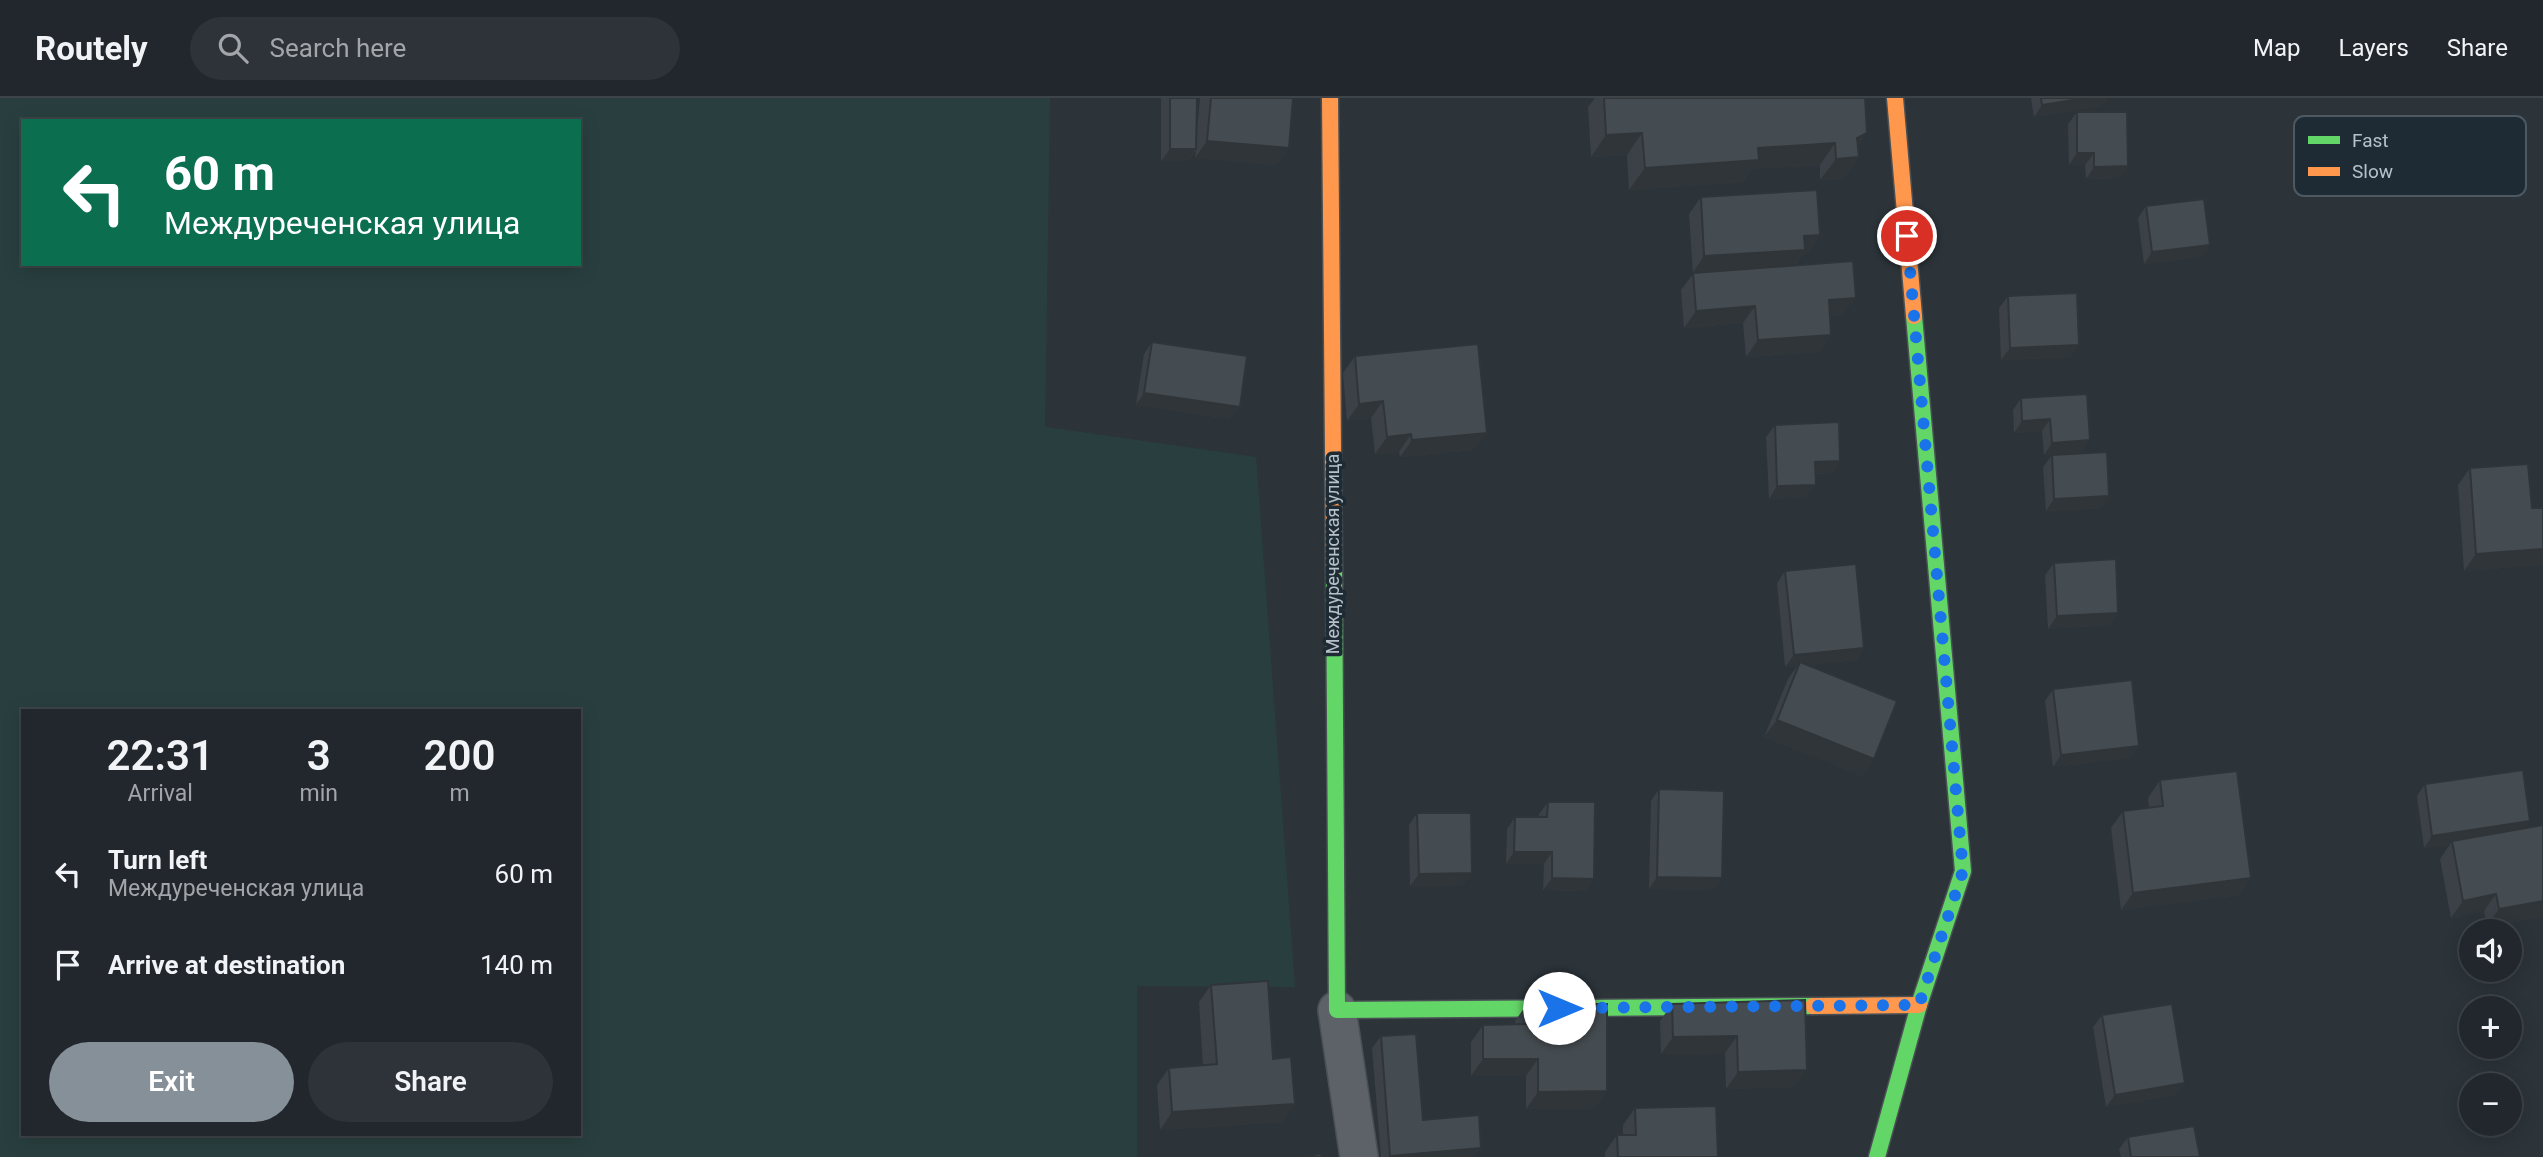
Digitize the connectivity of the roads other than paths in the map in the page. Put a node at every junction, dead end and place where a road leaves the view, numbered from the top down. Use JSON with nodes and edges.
{"nodes":[{"id":1,"x":1330,"y":98,"type":"edge"},
{"id":2,"x":1895,"y":98,"type":"edge"},
{"id":3,"x":1919,"y":1005,"type":"junction"},
{"id":4,"x":1337,"y":1010,"type":"junction"},
{"id":5,"x":1359,"y":1157,"type":"edge"},
{"id":6,"x":1877,"y":1157,"type":"edge"}],
"edges":[{"from":1,"to":4,"type":"street","name":"Междуреченская улица"},
{"from":2,"to":3,"type":"street"},
{"from":3,"to":4,"type":"street"},
{"from":3,"to":6,"type":"street"},
{"from":4,"to":5,"type":"street","name":"Междуреченская улица"}]}
